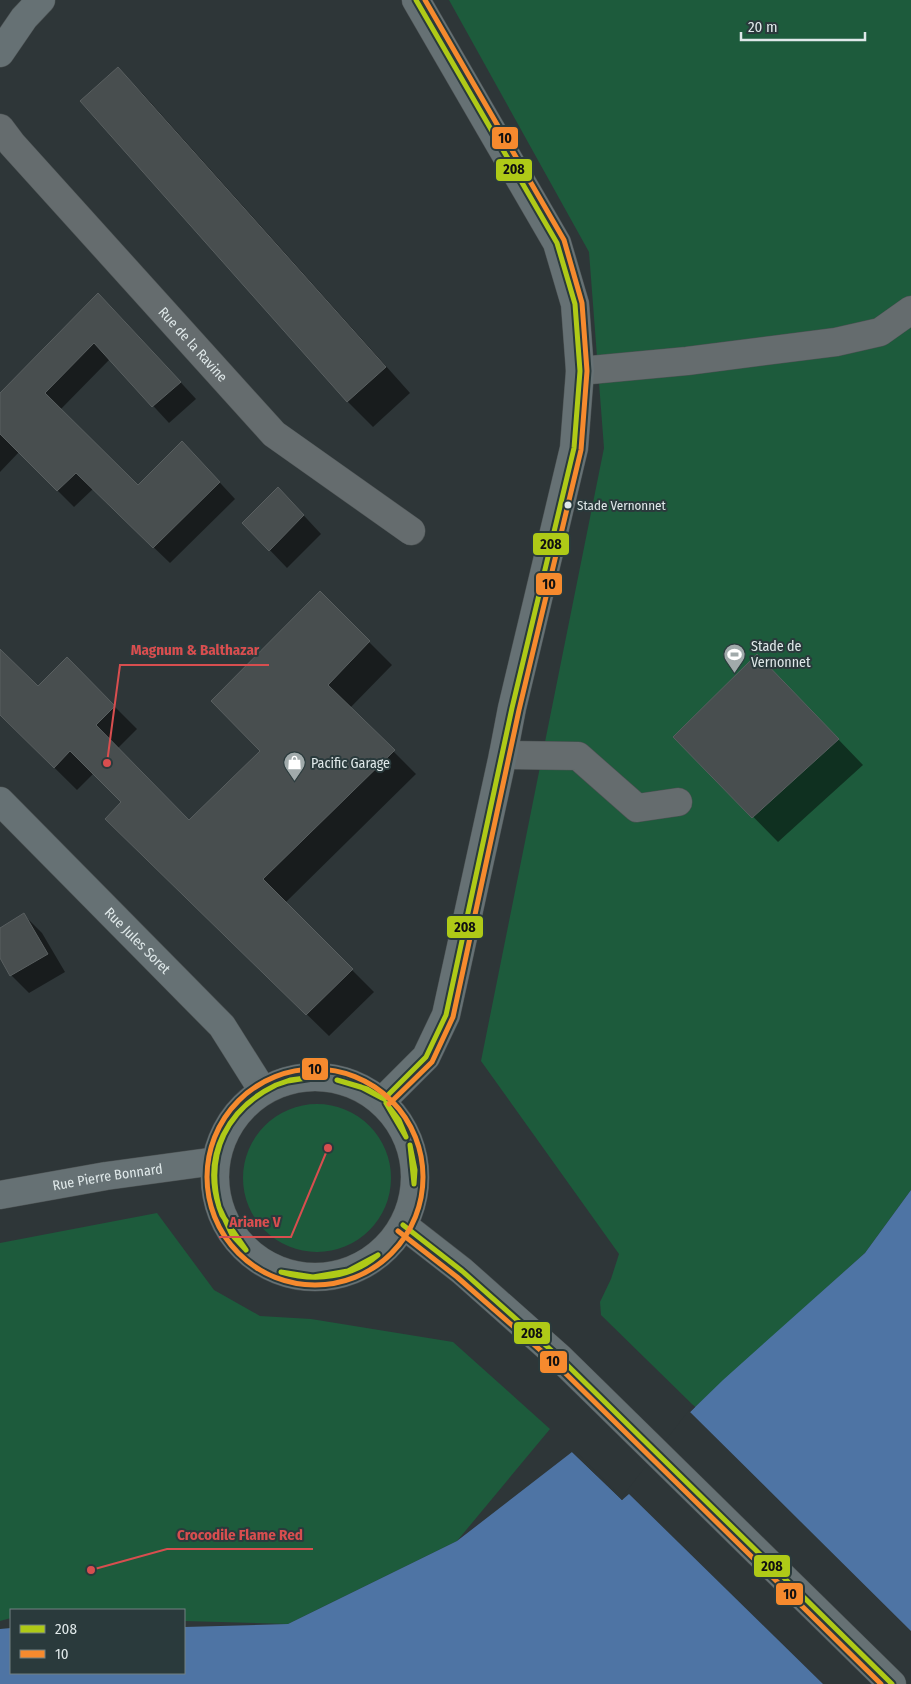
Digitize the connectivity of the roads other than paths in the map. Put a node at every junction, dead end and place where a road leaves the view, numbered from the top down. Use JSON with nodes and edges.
{"nodes":[{"id":1,"x":41,"y":0,"type":"edge"},
{"id":2,"x":416,"y":0,"type":"edge"},
{"id":3,"x":0,"y":53,"type":"edge"},
{"id":4,"x":0,"y":128,"type":"edge"},
{"id":5,"x":911,"y":310,"type":"edge"},
{"id":6,"x":580,"y":371,"type":"junction"},
{"id":7,"x":411,"y":531,"type":"dead end"},
{"id":8,"x":503,"y":755,"type":"junction"},
{"id":9,"x":0,"y":801,"type":"edge"},
{"id":10,"x":678,"y":802,"type":"dead end"},
{"id":11,"x":263,"y":1091,"type":"junction"},
{"id":12,"x":384,"y":1099,"type":"junction"},
{"id":13,"x":216,"y":1161,"type":"junction"},
{"id":14,"x":0,"y":1195,"type":"edge"},
{"id":15,"x":403,"y":1225,"type":"junction"},
{"id":16,"x":892,"y":1684,"type":"edge"}],
"edges":[{"from":1,"to":3,"type":"main road"},
{"from":2,"to":6,"type":"main road"},
{"from":4,"to":7,"type":"street","name":"Rue de la Ravine"},
{"from":5,"to":6,"type":"street"},
{"from":6,"to":8,"type":"main road"},
{"from":8,"to":10,"type":"street"},
{"from":8,"to":12,"type":"main road"},
{"from":9,"to":11,"type":"main road","name":"Rue Jules Soret"},
{"from":11,"to":12,"type":"main road"},
{"from":11,"to":13,"type":"main road"},
{"from":12,"to":15,"type":"main road"},
{"from":13,"to":14,"type":"main road","name":"Rue Pierre Bonnard"},
{"from":13,"to":15,"type":"main road"},
{"from":15,"to":16,"type":"main road"}]}
